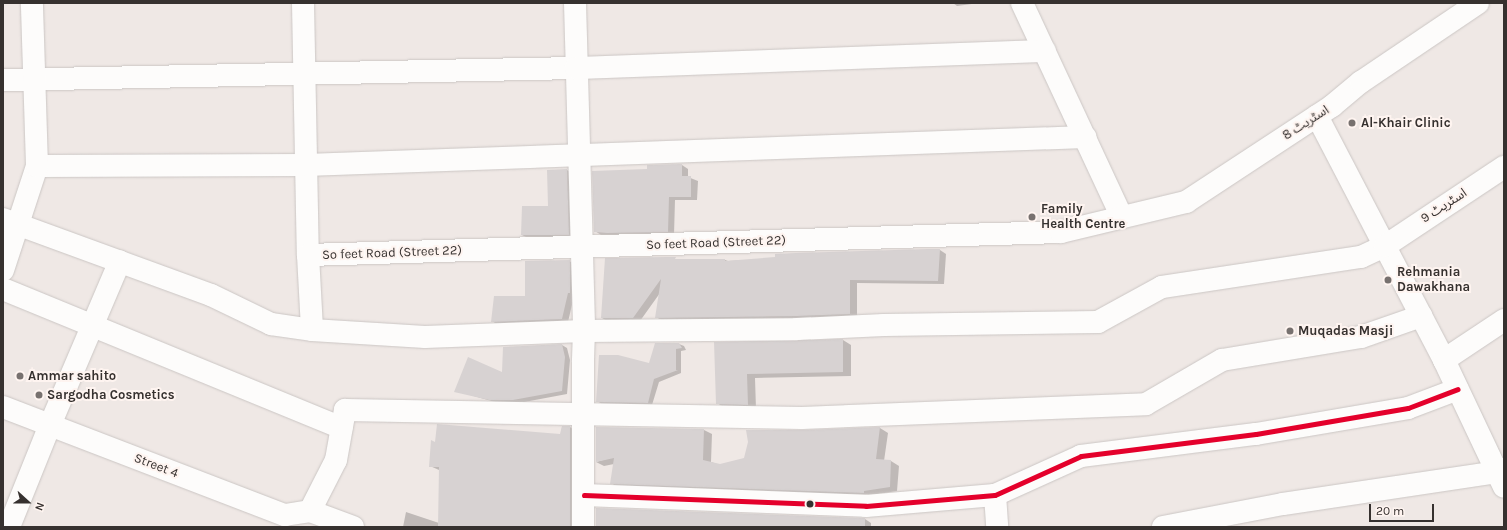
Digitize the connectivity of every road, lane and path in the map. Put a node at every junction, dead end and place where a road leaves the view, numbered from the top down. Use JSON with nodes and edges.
{"nodes":[{"id":1,"x":32,"y":3,"type":"edge"},
{"id":2,"x":304,"y":3,"type":"edge"},
{"id":3,"x":575,"y":3,"type":"edge"},
{"id":4,"x":1022,"y":3,"type":"edge"},
{"id":5,"x":1478,"y":3,"type":"edge"},
{"id":6,"x":1045,"y":51,"type":"junction"},
{"id":7,"x":576,"y":68,"type":"junction"},
{"id":8,"x":305,"y":74,"type":"junction"},
{"id":9,"x":34,"y":79,"type":"junction"},
{"id":10,"x":3,"y":80,"type":"edge"},
{"id":11,"x":1317,"y":116,"type":"junction"},
{"id":12,"x":1085,"y":137,"type":"junction"},
{"id":13,"x":579,"y":156,"type":"junction"},
{"id":14,"x":306,"y":165,"type":"junction"},
{"id":15,"x":37,"y":166,"type":"junction"},
{"id":16,"x":1504,"y":167,"type":"edge"},
{"id":17,"x":1122,"y":217,"type":"junction"},
{"id":18,"x":10,"y":222,"type":"edge"},
{"id":19,"x":1385,"y":246,"type":"junction"},
{"id":20,"x":582,"y":247,"type":"junction"},
{"id":21,"x":308,"y":255,"type":"junction"},
{"id":22,"x":120,"y":261,"type":"junction"},
{"id":23,"x":3,"y":270,"type":"edge"},
{"id":24,"x":3,"y":289,"type":"edge"},
{"id":25,"x":1421,"y":316,"type":"junction"},
{"id":26,"x":1504,"y":320,"type":"edge"},
{"id":27,"x":92,"y":326,"type":"junction"},
{"id":28,"x":312,"y":330,"type":"junction"},
{"id":29,"x":584,"y":331,"type":"junction"},
{"id":30,"x":1444,"y":360,"type":"junction"},
{"id":31,"x":1458,"y":389,"type":"junction"},
{"id":32,"x":3,"y":407,"type":"edge"},
{"id":33,"x":583,"y":414,"type":"junction"},
{"id":34,"x":50,"y":425,"type":"junction"},
{"id":35,"x":342,"y":428,"type":"junction"},
{"id":36,"x":1502,"y":476,"type":"edge"},
{"id":37,"x":584,"y":495,"type":"junction"},
{"id":38,"x":995,"y":495,"type":"junction"},
{"id":39,"x":310,"y":511,"type":"junction"},
{"id":40,"x":8,"y":519,"type":"edge"},
{"id":41,"x":353,"y":527,"type":"edge"},
{"id":42,"x":583,"y":527,"type":"edge"},
{"id":43,"x":997,"y":527,"type":"edge"},
{"id":44,"x":1163,"y":527,"type":"edge"}],
"edges":[{"from":1,"to":9,"type":"street"},
{"from":2,"to":8,"type":"street"},
{"from":3,"to":7,"type":"street"},
{"from":4,"to":6,"type":"street"},
{"from":5,"to":11,"type":"street","name":"اسٹریٹ 8"},
{"from":6,"to":7,"type":"street"},
{"from":6,"to":12,"type":"street"},
{"from":7,"to":8,"type":"street"},
{"from":7,"to":13,"type":"street"},
{"from":8,"to":9,"type":"street"},
{"from":8,"to":14,"type":"street"},
{"from":9,"to":10,"type":"street"},
{"from":9,"to":15,"type":"street"},
{"from":11,"to":17,"type":"street","name":"اسٹریٹ 8"},
{"from":11,"to":19,"type":"street"},
{"from":12,"to":13,"type":"street"},
{"from":12,"to":17,"type":"street"},
{"from":13,"to":14,"type":"street"},
{"from":13,"to":20,"type":"street"},
{"from":14,"to":15,"type":"street"},
{"from":14,"to":21,"type":"street"},
{"from":15,"to":18,"type":"street"},
{"from":16,"to":19,"type":"street","name":"اسٹریٹ 9"},
{"from":17,"to":20,"type":"street","name":"So feet Road (Street 22)"},
{"from":18,"to":22,"type":"street","name":"اسٹریٹ 9"},
{"from":18,"to":23,"type":"street"},
{"from":19,"to":25,"type":"street"},
{"from":19,"to":29,"type":"street","name":"اسٹریٹ 9"},
{"from":20,"to":21,"type":"street","name":"So feet Road (Street 22)"},
{"from":20,"to":29,"type":"street"},
{"from":21,"to":28,"type":"street"},
{"from":22,"to":27,"type":"street"},
{"from":22,"to":28,"type":"street","name":"اسٹریٹ 9"},
{"from":24,"to":27,"type":"street"},
{"from":25,"to":30,"type":"street"},
{"from":25,"to":33,"type":"street"},
{"from":26,"to":30,"type":"street"},
{"from":27,"to":34,"type":"street"},
{"from":27,"to":35,"type":"street"},
{"from":28,"to":29,"type":"street","name":"اسٹریٹ 9"},
{"from":29,"to":33,"type":"street"},
{"from":30,"to":31,"type":"street"},
{"from":31,"to":36,"type":"street"},
{"from":31,"to":38,"type":"street"},
{"from":32,"to":34,"type":"street","name":"Street 4"},
{"from":33,"to":35,"type":"street"},
{"from":33,"to":37,"type":"street"},
{"from":34,"to":39,"type":"street","name":"Street 4"},
{"from":34,"to":40,"type":"street"},
{"from":35,"to":39,"type":"street"},
{"from":36,"to":44,"type":"street"},
{"from":37,"to":38,"type":"street"},
{"from":37,"to":42,"type":"street"},
{"from":38,"to":43,"type":"street"},
{"from":39,"to":41,"type":"street"}]}
